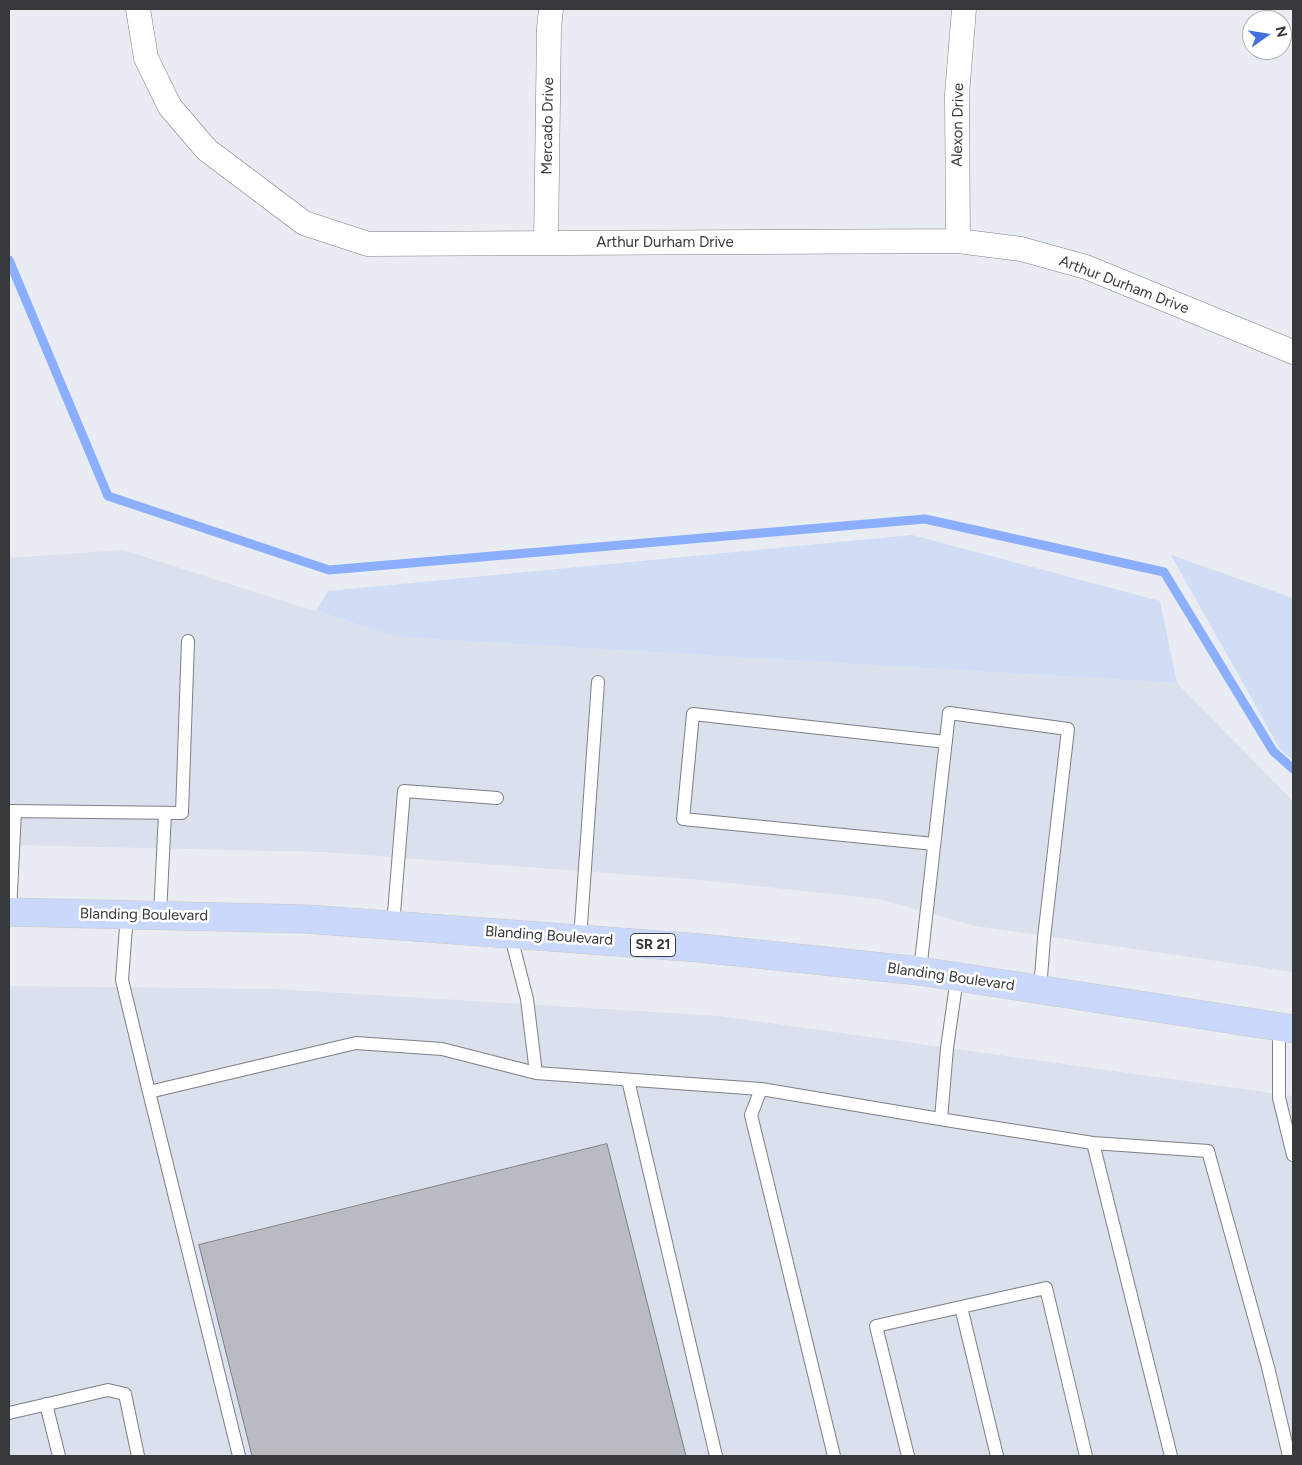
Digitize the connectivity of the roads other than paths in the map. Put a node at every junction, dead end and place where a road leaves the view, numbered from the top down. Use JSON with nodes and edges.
{"nodes":[{"id":1,"x":138,"y":9,"type":"edge"},
{"id":2,"x":551,"y":9,"type":"edge"},
{"id":3,"x":964,"y":9,"type":"edge"},
{"id":4,"x":958,"y":241,"type":"junction"},
{"id":5,"x":546,"y":243,"type":"junction"},
{"id":6,"x":1293,"y":352,"type":"edge"},
{"id":7,"x":188,"y":641,"type":"dead end"},
{"id":8,"x":598,"y":682,"type":"dead end"},
{"id":9,"x":946,"y":742,"type":"junction"},
{"id":10,"x":497,"y":798,"type":"dead end"},
{"id":11,"x":12,"y":811,"type":"edge"},
{"id":12,"x":165,"y":813,"type":"junction"},
{"id":13,"x":934,"y":844,"type":"junction"},
{"id":14,"x":9,"y":912,"type":"edge"},
{"id":15,"x":127,"y":914,"type":"junction"},
{"id":16,"x":160,"y":915,"type":"junction"},
{"id":17,"x":393,"y":925,"type":"junction"},
{"id":18,"x":510,"y":933,"type":"junction"},
{"id":19,"x":580,"y":939,"type":"junction"},
{"id":20,"x":920,"y":972,"type":"junction"},
{"id":21,"x":958,"y":978,"type":"junction"},
{"id":22,"x":1040,"y":990,"type":"junction"},
{"id":23,"x":1286,"y":1028,"type":"edge"},
{"id":24,"x":536,"y":1073,"type":"junction"},
{"id":25,"x":628,"y":1080,"type":"junction"},
{"id":26,"x":762,"y":1089,"type":"junction"},
{"id":27,"x":149,"y":1092,"type":"junction"},
{"id":28,"x":941,"y":1119,"type":"junction"},
{"id":29,"x":1093,"y":1143,"type":"junction"},
{"id":30,"x":1293,"y":1155,"type":"edge"},
{"id":31,"x":961,"y":1306,"type":"junction"},
{"id":32,"x":46,"y":1404,"type":"junction"},
{"id":33,"x":9,"y":1413,"type":"edge"},
{"id":34,"x":59,"y":1456,"type":"edge"},
{"id":35,"x":138,"y":1456,"type":"edge"},
{"id":36,"x":239,"y":1456,"type":"edge"},
{"id":37,"x":716,"y":1456,"type":"edge"},
{"id":38,"x":834,"y":1456,"type":"edge"},
{"id":39,"x":908,"y":1456,"type":"edge"},
{"id":40,"x":997,"y":1456,"type":"edge"},
{"id":41,"x":1086,"y":1456,"type":"edge"},
{"id":42,"x":1171,"y":1456,"type":"edge"},
{"id":43,"x":1289,"y":1456,"type":"edge"}],
"edges":[{"from":1,"to":5,"type":"street","name":"Arthur Durham Drive"},
{"from":2,"to":5,"type":"street","name":"Mercado Drive"},
{"from":3,"to":4,"type":"street","name":"Alexon Drive"},
{"from":4,"to":5,"type":"street","name":"Arthur Durham Drive"},
{"from":4,"to":6,"type":"street","name":"Arthur Durham Drive"},
{"from":7,"to":12,"type":"lane"},
{"from":8,"to":19,"type":"lane"},
{"from":9,"to":13,"type":"lane"},
{"from":9,"to":13,"type":"lane"},
{"from":9,"to":22,"type":"lane"},
{"from":10,"to":17,"type":"lane"},
{"from":11,"to":12,"type":"lane"},
{"from":11,"to":14,"type":"lane"},
{"from":12,"to":16,"type":"lane"},
{"from":13,"to":20,"type":"lane"},
{"from":14,"to":15,"type":"main road","name":"Blanding Boulevard","number":"SR 21"},
{"from":15,"to":16,"type":"main road","name":"Blanding Boulevard","number":"SR 21"},
{"from":15,"to":27,"type":"lane"},
{"from":16,"to":17,"type":"main road","name":"Blanding Boulevard","number":"SR 21"},
{"from":17,"to":18,"type":"main road","name":"Blanding Boulevard","number":"SR 21"},
{"from":18,"to":19,"type":"main road","name":"Blanding Boulevard","number":"SR 21"},
{"from":18,"to":24,"type":"lane"},
{"from":19,"to":20,"type":"main road","name":"Blanding Boulevard","number":"SR 21"},
{"from":20,"to":21,"type":"main road","name":"Blanding Boulevard","number":"SR 21"},
{"from":21,"to":22,"type":"main road","name":"Blanding Boulevard","number":"SR 21"},
{"from":21,"to":28,"type":"lane"},
{"from":22,"to":23,"type":"main road","name":"Blanding Boulevard","number":"SR 21"},
{"from":23,"to":30,"type":"lane"},
{"from":24,"to":25,"type":"lane"},
{"from":24,"to":27,"type":"lane"},
{"from":25,"to":26,"type":"lane"},
{"from":25,"to":37,"type":"lane"},
{"from":26,"to":28,"type":"lane"},
{"from":26,"to":38,"type":"lane"},
{"from":27,"to":36,"type":"lane"},
{"from":28,"to":29,"type":"lane"},
{"from":29,"to":42,"type":"lane"},
{"from":29,"to":43,"type":"lane"},
{"from":31,"to":39,"type":"lane"},
{"from":31,"to":40,"type":"lane"},
{"from":31,"to":41,"type":"lane"},
{"from":32,"to":33,"type":"lane"},
{"from":32,"to":34,"type":"lane"},
{"from":32,"to":35,"type":"lane"}]}
